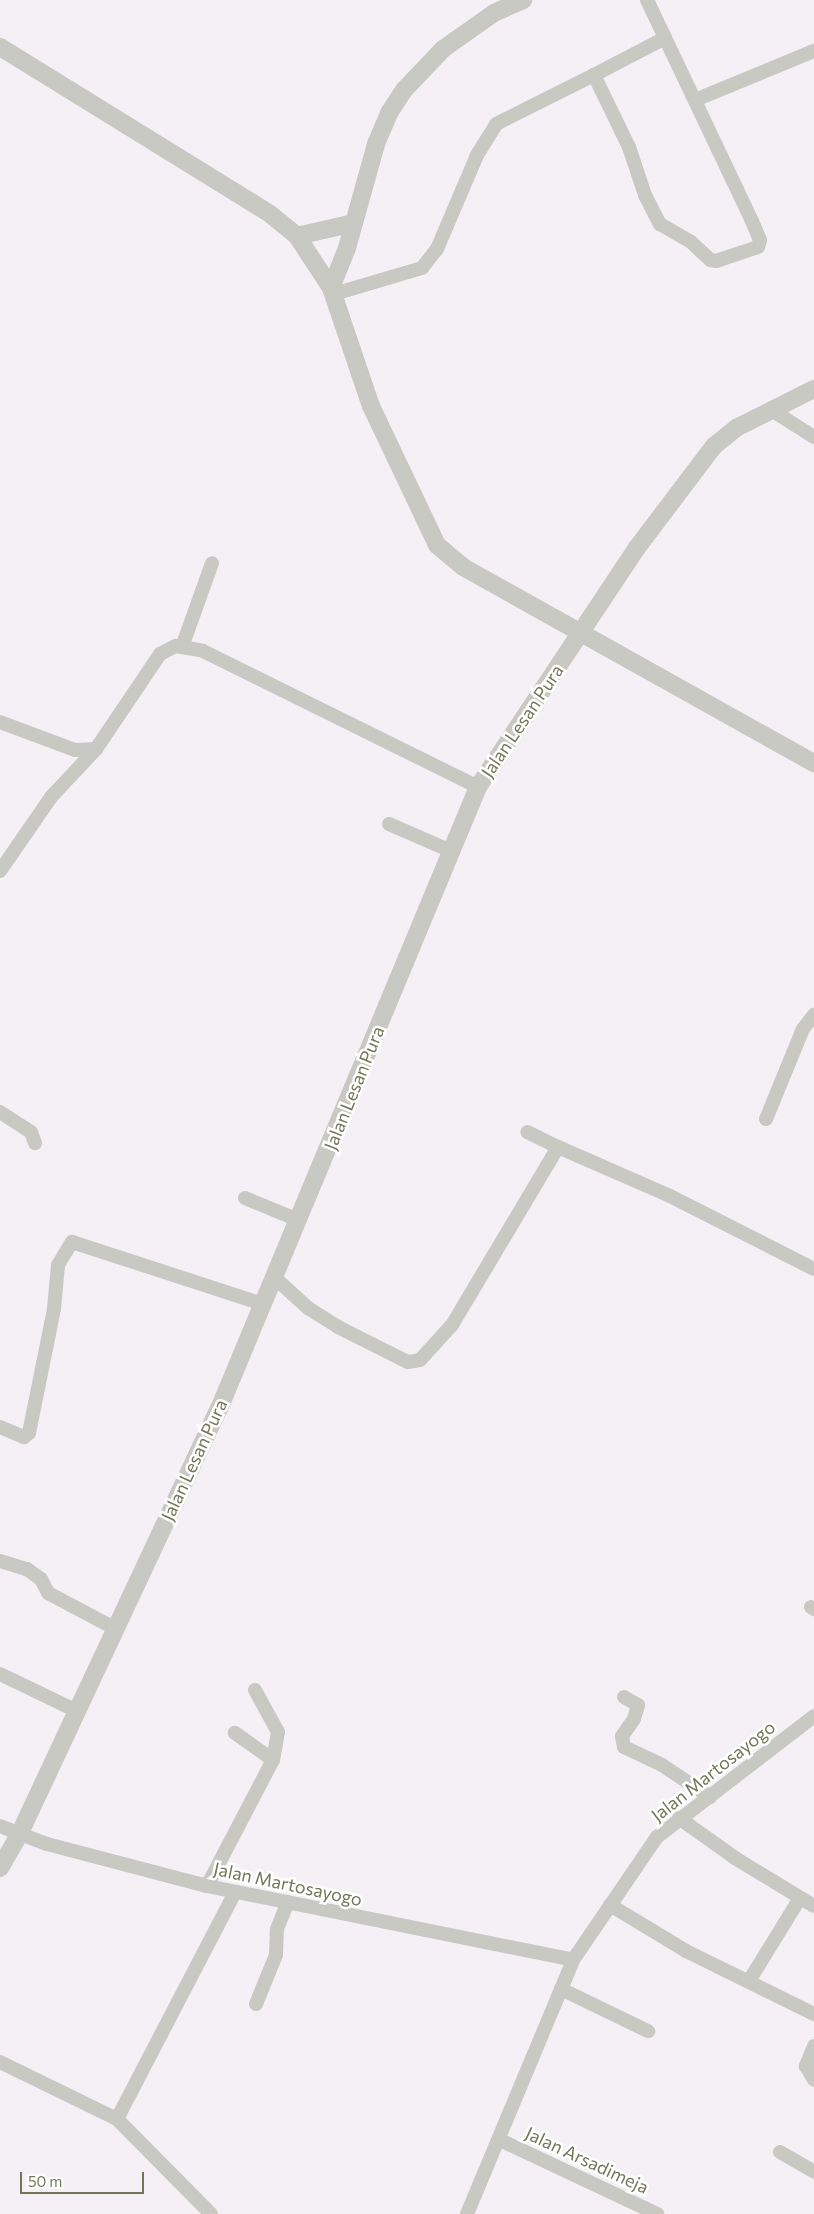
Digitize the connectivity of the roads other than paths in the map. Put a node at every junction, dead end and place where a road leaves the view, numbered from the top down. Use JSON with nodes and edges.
{"nodes":[{"id":1,"x":522,"y":0,"type":"edge"},
{"id":2,"x":647,"y":0,"type":"edge"},
{"id":3,"x":665,"y":38,"type":"junction"},
{"id":4,"x":0,"y":47,"type":"edge"},
{"id":5,"x":814,"y":51,"type":"edge"},
{"id":6,"x":594,"y":75,"type":"junction"},
{"id":7,"x":696,"y":100,"type":"junction"},
{"id":8,"x":354,"y":223,"type":"junction"},
{"id":9,"x":297,"y":236,"type":"junction"},
{"id":10,"x":332,"y":291,"type":"junction"},
{"id":11,"x":814,"y":389,"type":"edge"},
{"id":12,"x":770,"y":409,"type":"junction"},
{"id":13,"x":814,"y":437,"type":"edge"},
{"id":14,"x":212,"y":563,"type":"dead end"},
{"id":15,"x":581,"y":632,"type":"junction"},
{"id":16,"x":182,"y":647,"type":"junction"},
{"id":17,"x":0,"y":722,"type":"edge"},
{"id":18,"x":96,"y":750,"type":"junction"},
{"id":19,"x":814,"y":763,"type":"edge"},
{"id":20,"x":478,"y":787,"type":"junction"},
{"id":21,"x":389,"y":824,"type":"dead end"},
{"id":22,"x":451,"y":850,"type":"junction"},
{"id":23,"x":0,"y":871,"type":"edge"},
{"id":24,"x":814,"y":1015,"type":"edge"},
{"id":25,"x":0,"y":1112,"type":"edge"},
{"id":26,"x":766,"y":1119,"type":"dead end"},
{"id":27,"x":526,"y":1132,"type":"dead end"},
{"id":28,"x":35,"y":1143,"type":"dead end"},
{"id":29,"x":558,"y":1147,"type":"junction"},
{"id":30,"x":245,"y":1198,"type":"dead end"},
{"id":31,"x":298,"y":1220,"type":"junction"},
{"id":32,"x":814,"y":1269,"type":"edge"},
{"id":33,"x":274,"y":1277,"type":"junction"},
{"id":34,"x":263,"y":1304,"type":"junction"},
{"id":35,"x":0,"y":1427,"type":"edge"},
{"id":36,"x":0,"y":1561,"type":"edge"},
{"id":37,"x":116,"y":1629,"type":"junction"},
{"id":38,"x":0,"y":1674,"type":"edge"},
{"id":39,"x":256,"y":1690,"type":"dead end"},
{"id":40,"x":624,"y":1697,"type":"dead end"},
{"id":41,"x":77,"y":1711,"type":"junction"},
{"id":42,"x":814,"y":1716,"type":"edge"},
{"id":43,"x":235,"y":1734,"type":"dead end"},
{"id":44,"x":273,"y":1760,"type":"junction"},
{"id":45,"x":710,"y":1797,"type":"junction"},
{"id":46,"x":679,"y":1818,"type":"junction"},
{"id":47,"x":0,"y":1826,"type":"edge"},
{"id":48,"x":19,"y":1835,"type":"junction"},
{"id":49,"x":0,"y":1868,"type":"edge"},
{"id":50,"x":207,"y":1886,"type":"junction"},
{"id":51,"x":235,"y":1892,"type":"junction"},
{"id":52,"x":800,"y":1898,"type":"junction"},
{"id":53,"x":288,"y":1902,"type":"junction"},
{"id":54,"x":610,"y":1905,"type":"junction"},
{"id":55,"x":814,"y":1906,"type":"edge"},
{"id":56,"x":573,"y":1960,"type":"junction"},
{"id":57,"x":749,"y":1981,"type":"junction"},
{"id":58,"x":561,"y":1989,"type":"junction"},
{"id":59,"x":256,"y":2004,"type":"dead end"},
{"id":60,"x":814,"y":2014,"type":"edge"},
{"id":61,"x":648,"y":2031,"type":"dead end"},
{"id":62,"x":814,"y":2046,"type":"edge"},
{"id":63,"x":0,"y":2062,"type":"edge"},
{"id":64,"x":814,"y":2080,"type":"edge"},
{"id":65,"x":117,"y":2119,"type":"junction"},
{"id":66,"x":500,"y":2140,"type":"junction"},
{"id":67,"x":780,"y":2152,"type":"dead end"},
{"id":68,"x":814,"y":2172,"type":"edge"},
{"id":69,"x":211,"y":2214,"type":"edge"},
{"id":70,"x":467,"y":2214,"type":"edge"},
{"id":71,"x":657,"y":2214,"type":"edge"}],
"edges":[{"from":1,"to":8,"type":"street"},
{"from":2,"to":3,"type":"street"},
{"from":3,"to":6,"type":"street"},
{"from":3,"to":7,"type":"street"},
{"from":4,"to":9,"type":"street"},
{"from":5,"to":7,"type":"street"},
{"from":6,"to":7,"type":"street"},
{"from":6,"to":10,"type":"street"},
{"from":8,"to":9,"type":"street"},
{"from":8,"to":10,"type":"street"},
{"from":9,"to":10,"type":"street"},
{"from":10,"to":15,"type":"street"},
{"from":11,"to":12,"type":"street","name":"Jalan Lesan Pura"},
{"from":12,"to":13,"type":"street"},
{"from":12,"to":15,"type":"street","name":"Jalan Lesan Pura"},
{"from":14,"to":16,"type":"street"},
{"from":15,"to":19,"type":"street"},
{"from":15,"to":20,"type":"street","name":"Jalan Lesan Pura"},
{"from":16,"to":18,"type":"street"},
{"from":16,"to":20,"type":"street"},
{"from":17,"to":18,"type":"street"},
{"from":18,"to":23,"type":"street"},
{"from":20,"to":22,"type":"street","name":"Jalan Lesan Pura"},
{"from":21,"to":22,"type":"street"},
{"from":22,"to":31,"type":"street","name":"Jalan Lesan Pura"},
{"from":24,"to":26,"type":"street"},
{"from":25,"to":28,"type":"street"},
{"from":27,"to":29,"type":"street"},
{"from":29,"to":32,"type":"street"},
{"from":29,"to":33,"type":"street"},
{"from":30,"to":31,"type":"street"},
{"from":31,"to":33,"type":"street","name":"Jalan Lesan Pura"},
{"from":33,"to":34,"type":"street","name":"Jalan Lesan Pura"},
{"from":34,"to":35,"type":"street"},
{"from":34,"to":37,"type":"street","name":"Jalan Lesan Pura"},
{"from":36,"to":37,"type":"street"},
{"from":37,"to":41,"type":"street","name":"Jalan Lesan Pura"},
{"from":38,"to":41,"type":"street"},
{"from":39,"to":44,"type":"street"},
{"from":40,"to":45,"type":"street"},
{"from":41,"to":48,"type":"street","name":"Jalan Lesan Pura"},
{"from":42,"to":45,"type":"street","name":"Jalan Martosayogo"},
{"from":43,"to":44,"type":"street"},
{"from":44,"to":50,"type":"street"},
{"from":45,"to":46,"type":"street","name":"Jalan Martosayogo"},
{"from":46,"to":52,"type":"street"},
{"from":46,"to":54,"type":"street","name":"Jalan Martosayogo"},
{"from":47,"to":48,"type":"street","name":"Jalan Martosayogo"},
{"from":48,"to":49,"type":"street","name":"Jalan Lesan Pura"},
{"from":48,"to":50,"type":"street","name":"Jalan Martosayogo"},
{"from":50,"to":51,"type":"street","name":"Jalan Martosayogo"},
{"from":51,"to":53,"type":"street","name":"Jalan Martosayogo"},
{"from":51,"to":65,"type":"street"},
{"from":52,"to":55,"type":"street"},
{"from":52,"to":57,"type":"street"},
{"from":53,"to":56,"type":"street","name":"Jalan Martosayogo"},
{"from":53,"to":59,"type":"street"},
{"from":54,"to":56,"type":"street","name":"Jalan Martosayogo"},
{"from":54,"to":57,"type":"street"},
{"from":56,"to":58,"type":"street","name":"Jalan Martosayogo"},
{"from":57,"to":60,"type":"street"},
{"from":58,"to":61,"type":"street"},
{"from":58,"to":66,"type":"street","name":"Jalan Martosayogo"},
{"from":62,"to":64,"type":"street"},
{"from":63,"to":65,"type":"street"},
{"from":65,"to":69,"type":"street"},
{"from":66,"to":70,"type":"street","name":"Jalan Martosayogo"},
{"from":66,"to":71,"type":"street","name":"Jalan Arsadimeja"},
{"from":67,"to":68,"type":"street"}]}
